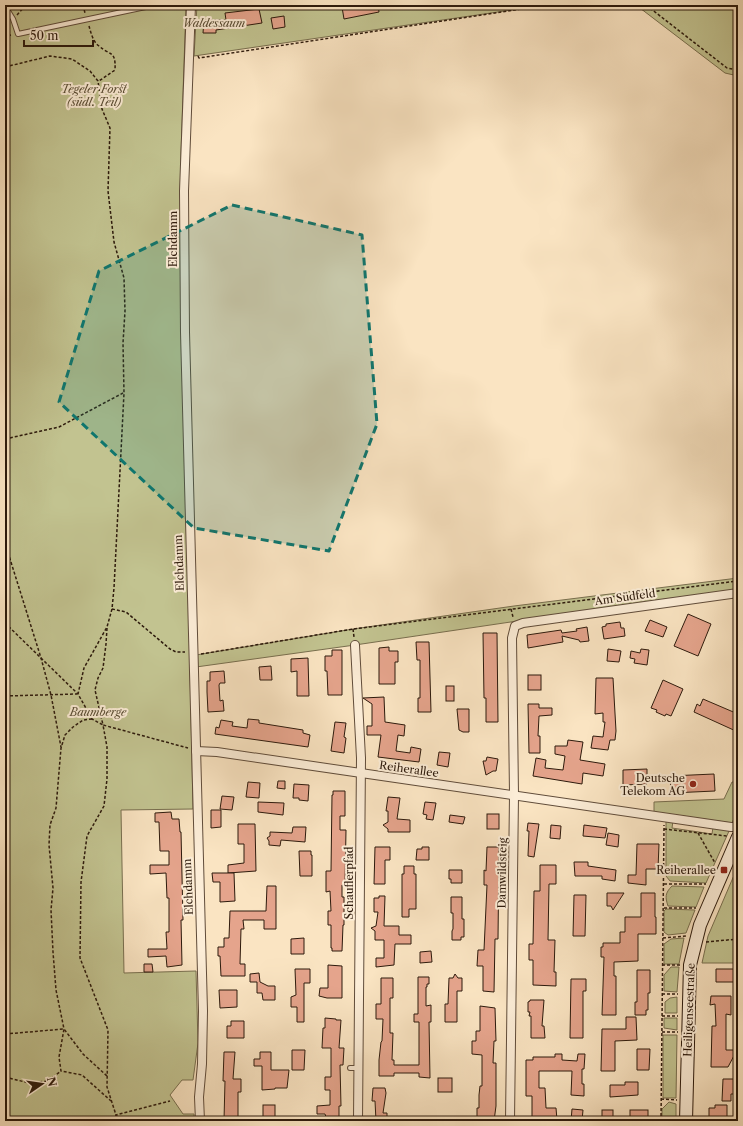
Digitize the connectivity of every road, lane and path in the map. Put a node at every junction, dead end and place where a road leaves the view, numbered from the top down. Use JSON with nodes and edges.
{"nodes":[{"id":1,"x":26,"y":5,"type":"edge"},
{"id":2,"x":83,"y":5,"type":"edge"},
{"id":3,"x":156,"y":5,"type":"edge"},
{"id":4,"x":192,"y":5,"type":"edge"},
{"id":5,"x":548,"y":5,"type":"edge"},
{"id":6,"x":646,"y":5,"type":"edge"},
{"id":7,"x":5,"y":6,"type":"edge"},
{"id":8,"x":13,"y":19,"type":"junction"},
{"id":9,"x":87,"y":19,"type":"junction"},
{"id":10,"x":199,"y":58,"type":"dead end"},
{"id":11,"x":5,"y":67,"type":"edge"},
{"id":12,"x":738,"y":70,"type":"edge"},
{"id":13,"x":98,"y":81,"type":"junction"},
{"id":14,"x":124,"y":393,"type":"junction"},
{"id":15,"x":5,"y":439,"type":"edge"},
{"id":16,"x":5,"y":542,"type":"edge"},
{"id":17,"x":738,"y":581,"type":"edge"},
{"id":18,"x":738,"y":593,"type":"edge"},
{"id":19,"x":112,"y":608,"type":"junction"},
{"id":20,"x":5,"y":623,"type":"edge"},
{"id":21,"x":515,"y":626,"type":"joint"},
{"id":22,"x":107,"y":627,"type":"junction"},
{"id":23,"x":356,"y":645,"type":"dead end"},
{"id":24,"x":193,"y":654,"type":"junction"},
{"id":25,"x":41,"y":658,"type":"junction"},
{"id":26,"x":78,"y":694,"type":"junction"},
{"id":27,"x":51,"y":695,"type":"junction"},
{"id":28,"x":5,"y":696,"type":"edge"},
{"id":29,"x":92,"y":719,"type":"junction"},
{"id":30,"x":103,"y":725,"type":"junction"},
{"id":31,"x":61,"y":748,"type":"junction"},
{"id":32,"x":196,"y":751,"type":"junction"},
{"id":33,"x":361,"y":774,"type":"junction"},
{"id":34,"x":514,"y":795,"type":"junction"},
{"id":35,"x":665,"y":817,"type":"junction"},
{"id":36,"x":738,"y":827,"type":"edge"},
{"id":37,"x":664,"y":829,"type":"junction"},
{"id":38,"x":698,"y":833,"type":"junction"},
{"id":39,"x":733,"y":836,"type":"edge"},
{"id":40,"x":715,"y":864,"type":"dead end"},
{"id":41,"x":664,"y":884,"type":"junction"},
{"id":42,"x":707,"y":884,"type":"dead end"},
{"id":43,"x":664,"y":908,"type":"junction"},
{"id":44,"x":696,"y":908,"type":"dead end"},
{"id":45,"x":686,"y":936,"type":"dead end"},
{"id":46,"x":663,"y":938,"type":"junction"},
{"id":47,"x":738,"y":939,"type":"edge"},
{"id":48,"x":704,"y":942,"type":"dead end"},
{"id":49,"x":662,"y":965,"type":"junction"},
{"id":50,"x":680,"y":965,"type":"dead end"},
{"id":51,"x":662,"y":994,"type":"junction"},
{"id":52,"x":678,"y":994,"type":"dead end"},
{"id":53,"x":662,"y":1016,"type":"junction"},
{"id":54,"x":678,"y":1016,"type":"dead end"},
{"id":55,"x":64,"y":1030,"type":"junction"},
{"id":56,"x":662,"y":1032,"type":"junction"},
{"id":57,"x":678,"y":1032,"type":"dead end"},
{"id":58,"x":5,"y":1034,"type":"edge"},
{"id":59,"x":61,"y":1071,"type":"junction"},
{"id":60,"x":108,"y":1076,"type":"junction"},
{"id":61,"x":5,"y":1078,"type":"edge"},
{"id":62,"x":661,"y":1100,"type":"junction"},
{"id":63,"x":677,"y":1100,"type":"dead end"},
{"id":64,"x":111,"y":1101,"type":"junction"},
{"id":65,"x":170,"y":1101,"type":"dead end"},
{"id":66,"x":116,"y":1115,"type":"junction"},
{"id":67,"x":114,"y":1121,"type":"edge"},
{"id":68,"x":121,"y":1121,"type":"edge"},
{"id":69,"x":200,"y":1121,"type":"edge"},
{"id":70,"x":358,"y":1121,"type":"edge"},
{"id":71,"x":510,"y":1121,"type":"edge"},
{"id":72,"x":660,"y":1121,"type":"edge"},
{"id":73,"x":686,"y":1121,"type":"edge"}],
"edges":[{"from":1,"to":8,"type":"path"},
{"from":2,"to":9,"type":"path"},
{"from":3,"to":9,"type":"lane"},
{"from":4,"to":24,"type":"street","name":"Elchdamm"},
{"from":5,"to":10,"type":"path"},
{"from":6,"to":12,"type":"path"},
{"from":7,"to":8,"type":"lane"},
{"from":8,"to":9,"type":"lane"},
{"from":9,"to":13,"type":"path"},
{"from":11,"to":13,"type":"path"},
{"from":13,"to":14,"type":"path"},
{"from":14,"to":15,"type":"path"},
{"from":14,"to":19,"type":"path"},
{"from":16,"to":25,"type":"path"},
{"from":17,"to":24,"type":"path"},
{"from":18,"to":21,"type":"street","name":"Am Südfeld"},
{"from":19,"to":22,"type":"path"},
{"from":19,"to":24,"type":"path"},
{"from":20,"to":25,"type":"path"},
{"from":21,"to":34,"type":"street","name":"Damwildsteig"},
{"from":22,"to":26,"type":"path"},
{"from":22,"to":30,"type":"path"},
{"from":23,"to":33,"type":"street","name":"Schauflerpfad"},
{"from":24,"to":32,"type":"street","name":"Elchdamm"},
{"from":25,"to":26,"type":"path"},
{"from":25,"to":27,"type":"path"},
{"from":26,"to":27,"type":"path"},
{"from":26,"to":29,"type":"path"},
{"from":27,"to":28,"type":"path"},
{"from":27,"to":31,"type":"path"},
{"from":29,"to":30,"type":"path"},
{"from":29,"to":31,"type":"path"},
{"from":30,"to":32,"type":"path"},
{"from":30,"to":60,"type":"path"},
{"from":31,"to":55,"type":"path"},
{"from":32,"to":33,"type":"street","name":"Reiherallee"},
{"from":32,"to":69,"type":"street","name":"Elchdamm"},
{"from":33,"to":34,"type":"street","name":"Reiherallee"},
{"from":33,"to":70,"type":"street","name":"Schauflerpfad"},
{"from":34,"to":35,"type":"street","name":"Reiherallee"},
{"from":34,"to":71,"type":"street","name":"Damwildsteig"},
{"from":35,"to":36,"type":"street","name":"Reiherallee"},
{"from":35,"to":37,"type":"path"},
{"from":37,"to":38,"type":"path"},
{"from":37,"to":41,"type":"path"},
{"from":38,"to":39,"type":"path"},
{"from":38,"to":40,"type":"path"},
{"from":39,"to":73,"type":"main road","name":"Heiligenseestraße"},
{"from":41,"to":42,"type":"path"},
{"from":41,"to":43,"type":"path"},
{"from":43,"to":44,"type":"path"},
{"from":43,"to":46,"type":"path"},
{"from":45,"to":46,"type":"path"},
{"from":46,"to":49,"type":"path"},
{"from":47,"to":48,"type":"path"},
{"from":49,"to":50,"type":"path"},
{"from":49,"to":51,"type":"path"},
{"from":51,"to":52,"type":"path"},
{"from":51,"to":53,"type":"path"},
{"from":53,"to":54,"type":"path"},
{"from":53,"to":56,"type":"path"},
{"from":55,"to":58,"type":"path"},
{"from":55,"to":59,"type":"path"},
{"from":55,"to":60,"type":"path"},
{"from":56,"to":57,"type":"path"},
{"from":56,"to":62,"type":"path"},
{"from":59,"to":61,"type":"path"},
{"from":59,"to":64,"type":"path"},
{"from":60,"to":64,"type":"path"},
{"from":62,"to":63,"type":"path"},
{"from":62,"to":72,"type":"path"},
{"from":64,"to":66,"type":"path"},
{"from":65,"to":66,"type":"path"},
{"from":66,"to":67,"type":"path"},
{"from":66,"to":68,"type":"path"}]}
